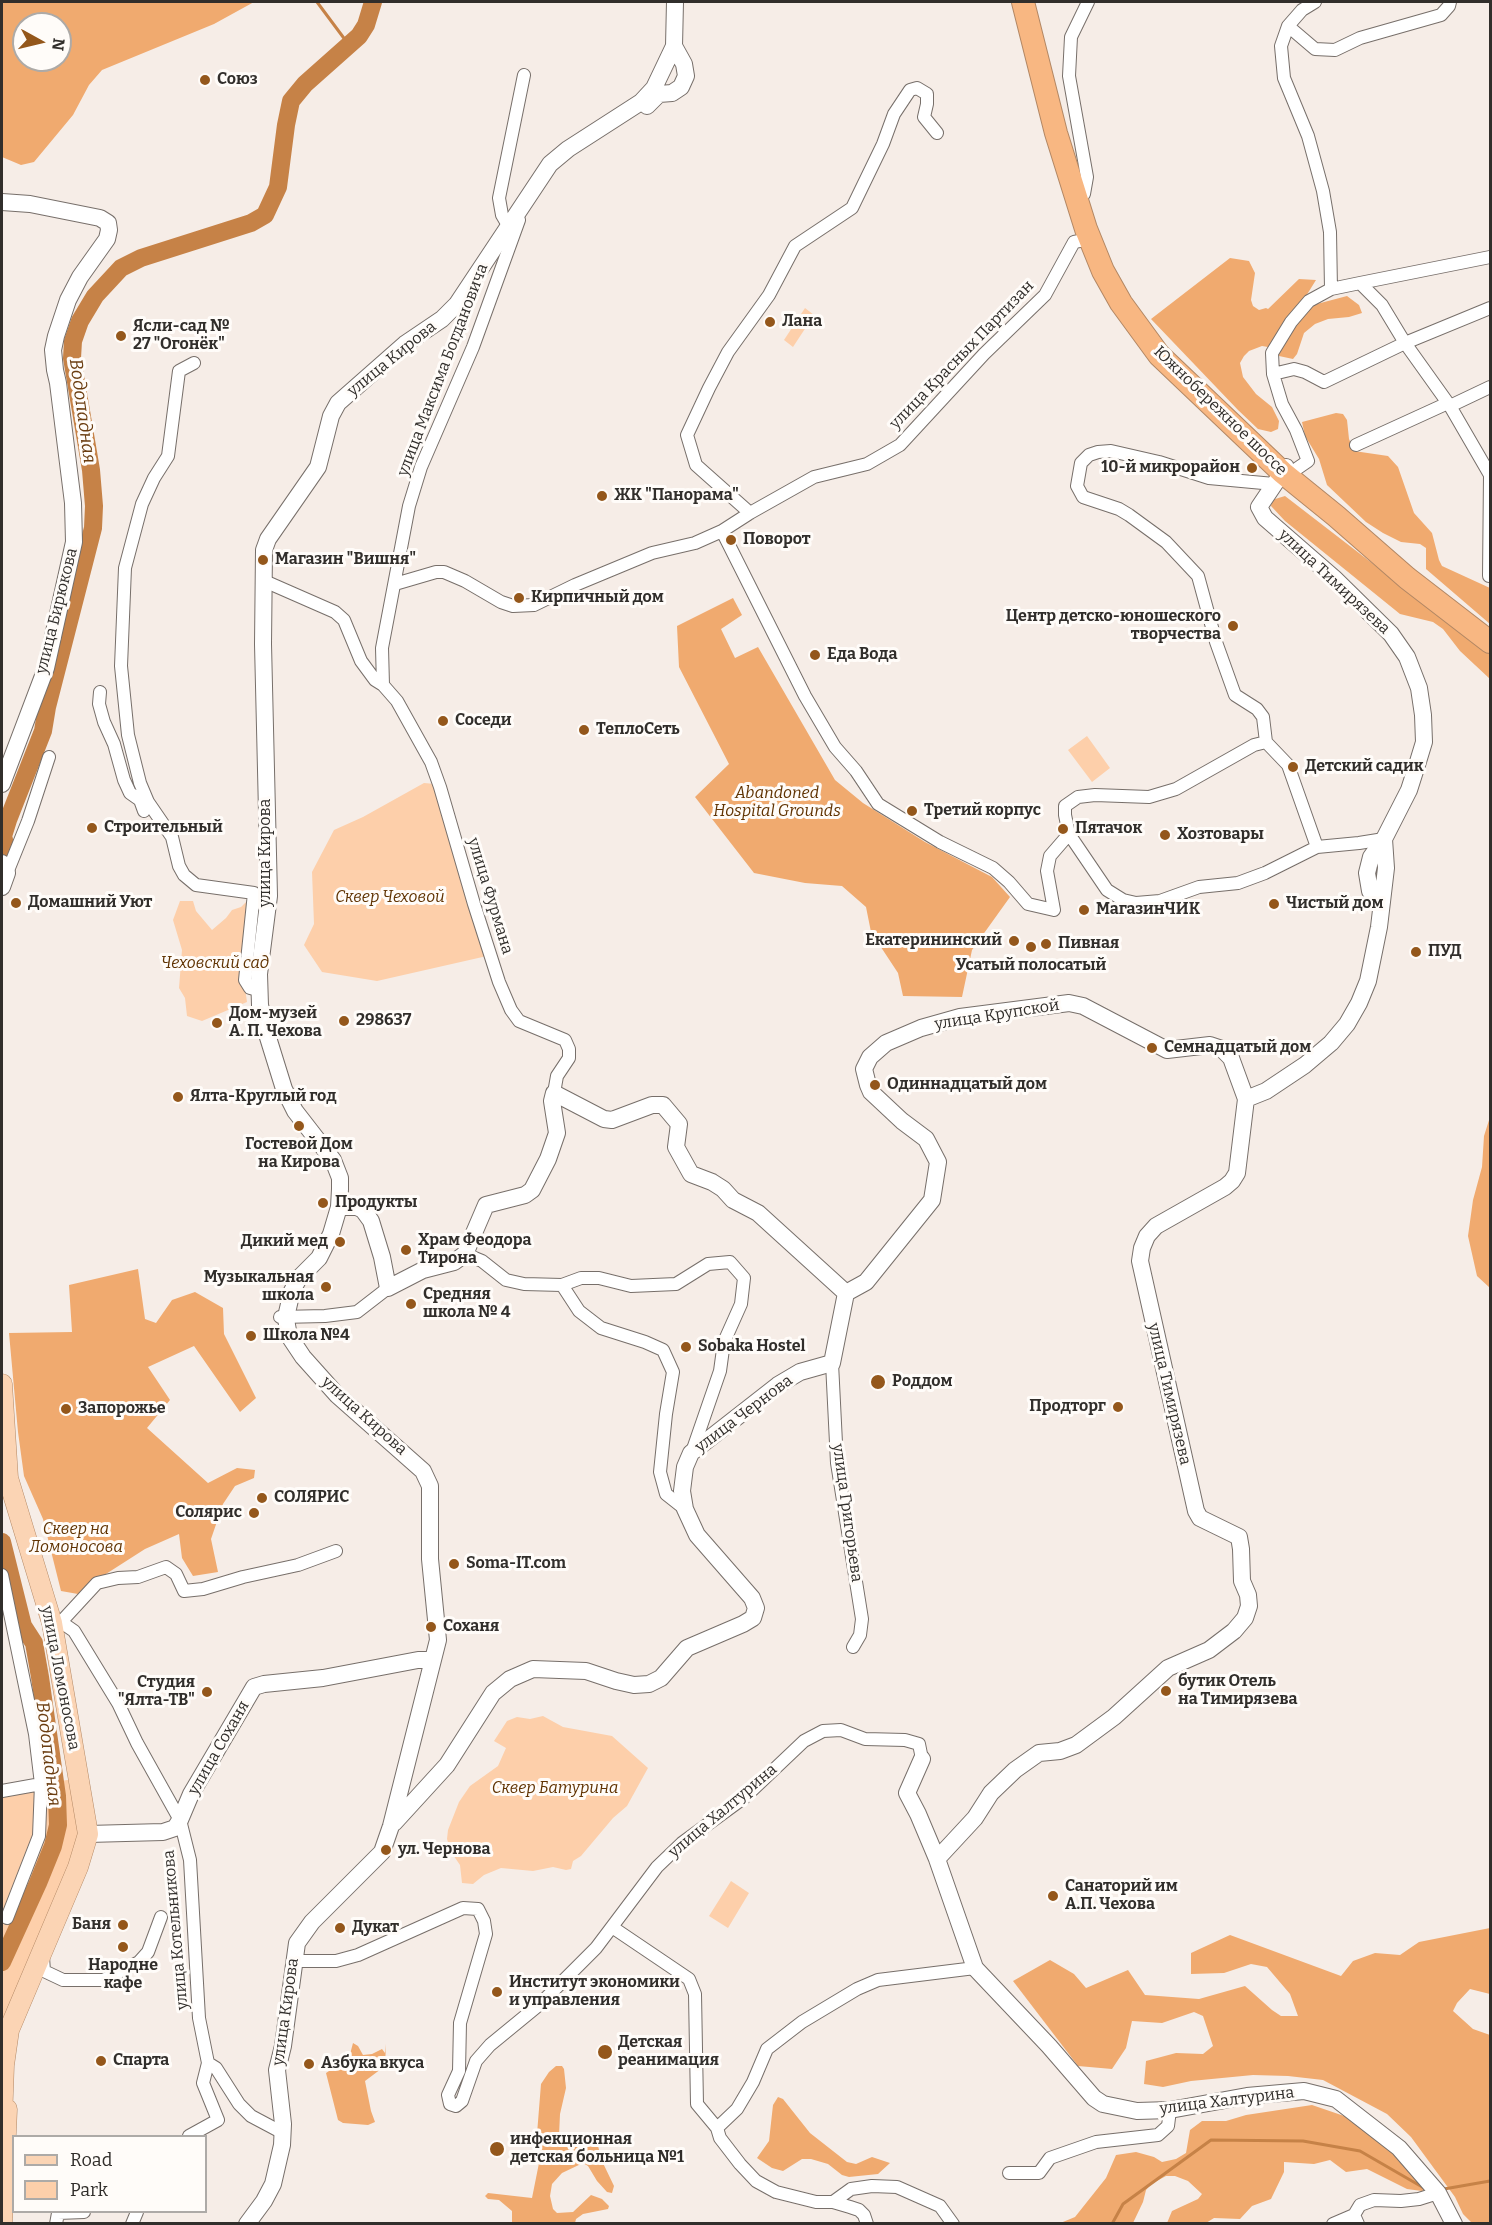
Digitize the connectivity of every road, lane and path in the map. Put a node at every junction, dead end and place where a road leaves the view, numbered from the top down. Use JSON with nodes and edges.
{"nodes":[{"id":1,"x":675,"y":2,"type":"edge"},
{"id":2,"x":1023,"y":2,"type":"edge"},
{"id":3,"x":1032,"y":2,"type":"edge"},
{"id":4,"x":1088,"y":2,"type":"edge"},
{"id":5,"x":1315,"y":2,"type":"edge"},
{"id":6,"x":1450,"y":2,"type":"edge"},
{"id":7,"x":1288,"y":26,"type":"junction"},
{"id":8,"x":674,"y":46,"type":"junction"},
{"id":9,"x":524,"y":75,"type":"dead end"},
{"id":10,"x":656,"y":91,"type":"junction"},
{"id":11,"x":937,"y":133,"type":"dead end"},
{"id":12,"x":1084,"y":194,"type":"junction"},
{"id":13,"x":2,"y":202,"type":"edge"},
{"id":14,"x":514,"y":220,"type":"junction"},
{"id":15,"x":1080,"y":240,"type":"junction"},
{"id":16,"x":1491,"y":256,"type":"edge"},
{"id":17,"x":1360,"y":283,"type":"junction"},
{"id":18,"x":1331,"y":289,"type":"junction"},
{"id":19,"x":1491,"y":308,"type":"edge"},
{"id":20,"x":1405,"y":343,"type":"junction"},
{"id":21,"x":195,"y":363,"type":"dead end"},
{"id":22,"x":1273,"y":374,"type":"junction"},
{"id":23,"x":1491,"y":387,"type":"edge"},
{"id":24,"x":1449,"y":405,"type":"junction"},
{"id":25,"x":1356,"y":445,"type":"dead end"},
{"id":26,"x":1284,"y":474,"type":"junction"},
{"id":27,"x":1490,"y":475,"type":"edge"},
{"id":28,"x":750,"y":513,"type":"junction"},
{"id":29,"x":722,"y":531,"type":"junction"},
{"id":30,"x":1489,"y":576,"type":"edge"},
{"id":31,"x":262,"y":580,"type":"junction"},
{"id":32,"x":395,"y":584,"type":"junction"},
{"id":33,"x":1491,"y":631,"type":"edge"},
{"id":34,"x":1491,"y":642,"type":"edge"},
{"id":35,"x":383,"y":686,"type":"junction"},
{"id":36,"x":100,"y":692,"type":"dead end"},
{"id":37,"x":1266,"y":742,"type":"junction"},
{"id":38,"x":50,"y":757,"type":"dead end"},
{"id":39,"x":2,"y":784,"type":"edge"},
{"id":40,"x":157,"y":815,"type":"junction"},
{"id":41,"x":1070,"y":834,"type":"junction"},
{"id":42,"x":1384,"y":839,"type":"junction"},
{"id":43,"x":1359,"y":843,"type":"junction"},
{"id":44,"x":1317,"y":847,"type":"junction"},
{"id":45,"x":1371,"y":857,"type":"junction"},
{"id":46,"x":3,"y":874,"type":"edge"},
{"id":47,"x":1381,"y":906,"type":"junction"},
{"id":48,"x":254,"y":989,"type":"junction"},
{"id":49,"x":554,"y":1093,"type":"junction"},
{"id":50,"x":1246,"y":1100,"type":"junction"},
{"id":51,"x":339,"y":1207,"type":"junction"},
{"id":52,"x":465,"y":1254,"type":"junction"},
{"id":53,"x":562,"y":1285,"type":"junction"},
{"id":54,"x":388,"y":1288,"type":"junction"},
{"id":55,"x":846,"y":1293,"type":"junction"},
{"id":56,"x":283,"y":1317,"type":"junction"},
{"id":57,"x":832,"y":1363,"type":"junction"},
{"id":58,"x":2,"y":1384,"type":"edge"},
{"id":59,"x":691,"y":1453,"type":"junction"},
{"id":60,"x":5,"y":1476,"type":"edge"},
{"id":61,"x":685,"y":1509,"type":"junction"},
{"id":62,"x":336,"y":1551,"type":"dead end"},
{"id":63,"x":2,"y":1575,"type":"edge"},
{"id":64,"x":57,"y":1622,"type":"junction"},
{"id":65,"x":853,"y":1647,"type":"dead end"},
{"id":66,"x":432,"y":1659,"type":"junction"},
{"id":67,"x":922,"y":1759,"type":"joint"},
{"id":68,"x":41,"y":1784,"type":"junction"},
{"id":69,"x":2,"y":1791,"type":"edge"},
{"id":70,"x":180,"y":1820,"type":"junction"},
{"id":71,"x":391,"y":1826,"type":"junction"},
{"id":72,"x":88,"y":1834,"type":"junction"},
{"id":73,"x":937,"y":1859,"type":"junction"},
{"id":74,"x":162,"y":1917,"type":"dead end"},
{"id":75,"x":7,"y":1918,"type":"dead end"},
{"id":76,"x":612,"y":1927,"type":"junction"},
{"id":77,"x":42,"y":1950,"type":"junction"},
{"id":78,"x":293,"y":1961,"type":"junction"},
{"id":79,"x":975,"y":1968,"type":"junction"},
{"id":80,"x":208,"y":2063,"type":"junction"},
{"id":81,"x":1170,"y":2110,"type":"junction"},
{"id":82,"x":2,"y":2121,"type":"edge"},
{"id":83,"x":717,"y":2128,"type":"junction"},
{"id":84,"x":283,"y":2133,"type":"junction"},
{"id":85,"x":191,"y":2135,"type":"edge"},
{"id":86,"x":1009,"y":2173,"type":"dead end"},
{"id":87,"x":1438,"y":2193,"type":"junction"},
{"id":88,"x":832,"y":2202,"type":"junction"},
{"id":89,"x":58,"y":2213,"type":"edge"},
{"id":90,"x":84,"y":2213,"type":"edge"},
{"id":91,"x":1356,"y":2219,"type":"edge"},
{"id":92,"x":2,"y":2223,"type":"edge"},
{"id":93,"x":247,"y":2223,"type":"edge"},
{"id":94,"x":867,"y":2223,"type":"edge"},
{"id":95,"x":952,"y":2223,"type":"edge"},
{"id":96,"x":1333,"y":2223,"type":"edge"},
{"id":97,"x":1454,"y":2223,"type":"edge"}],
"edges":[{"from":1,"to":8,"type":"street"},
{"from":2,"to":15,"type":"highway","name":"Южнобережное шоссе"},
{"from":3,"to":12,"type":"highway","name":"Южнобережное шоссе"},
{"from":4,"to":12,"type":"street"},
{"from":5,"to":7,"type":"street"},
{"from":6,"to":7,"type":"street"},
{"from":7,"to":18,"type":"street"},
{"from":8,"to":10,"type":"street"},
{"from":8,"to":10,"type":"street"},
{"from":9,"to":14,"type":"street"},
{"from":10,"to":14,"type":"street","name":"улица Кирова"},
{"from":11,"to":28,"type":"street"},
{"from":12,"to":26,"type":"highway","name":"Южнобережное шоссе"},
{"from":13,"to":39,"type":"street","name":"улица Бирюкова"},
{"from":14,"to":31,"type":"street","name":"улица Кирова"},
{"from":14,"to":32,"type":"street","name":"улица Максима Богдановича"},
{"from":15,"to":26,"type":"highway","name":"Южнобережное шоссе"},
{"from":15,"to":28,"type":"street","name":"улица Красных Партизан"},
{"from":16,"to":17,"type":"street"},
{"from":17,"to":18,"type":"street"},
{"from":17,"to":20,"type":"street"},
{"from":18,"to":22,"type":"street"},
{"from":19,"to":20,"type":"street"},
{"from":20,"to":22,"type":"street"},
{"from":20,"to":24,"type":"street"},
{"from":21,"to":40,"type":"street"},
{"from":22,"to":26,"type":"street"},
{"from":23,"to":24,"type":"street"},
{"from":24,"to":25,"type":"street"},
{"from":24,"to":27,"type":"street"},
{"from":26,"to":33,"type":"highway","name":"Южнобережное шоссе"},
{"from":26,"to":34,"type":"highway","name":"Южнобережное шоссе"},
{"from":26,"to":37,"type":"street"},
{"from":26,"to":42,"type":"street","name":"улица Тимирязева"},
{"from":27,"to":30,"type":"street"},
{"from":28,"to":29,"type":"street","name":"улица Красных Партизан"},
{"from":29,"to":32,"type":"street","name":"улица Красных Партизан"},
{"from":29,"to":41,"type":"street"},
{"from":31,"to":35,"type":"street"},
{"from":31,"to":48,"type":"street","name":"улица Кирова"},
{"from":32,"to":35,"type":"street","name":"улица Максима Богдановича"},
{"from":35,"to":49,"type":"street","name":"улица Фурмана"},
{"from":36,"to":40,"type":"street"},
{"from":37,"to":41,"type":"street"},
{"from":37,"to":44,"type":"street"},
{"from":38,"to":46,"type":"street"},
{"from":40,"to":48,"type":"street"},
{"from":41,"to":44,"type":"street"},
{"from":42,"to":43,"type":"street"},
{"from":42,"to":45,"type":"street","name":"улица Тимирязева"},
{"from":42,"to":47,"type":"street"},
{"from":43,"to":44,"type":"street"},
{"from":43,"to":45,"type":"street"},
{"from":45,"to":47,"type":"street"},
{"from":47,"to":50,"type":"street"},
{"from":48,"to":51,"type":"street","name":"улица Кирова"},
{"from":49,"to":52,"type":"street"},
{"from":49,"to":55,"type":"street"},
{"from":50,"to":55,"type":"street","name":"улица Крупской"},
{"from":50,"to":73,"type":"street","name":"улица Тимирязева"},
{"from":51,"to":54,"type":"street"},
{"from":51,"to":56,"type":"street","name":"улица Кирова"},
{"from":52,"to":53,"type":"street"},
{"from":52,"to":54,"type":"street"},
{"from":53,"to":59,"type":"street"},
{"from":53,"to":61,"type":"street"},
{"from":54,"to":56,"type":"street"},
{"from":55,"to":57,"type":"street","name":"улица Григорьева"},
{"from":56,"to":66,"type":"street","name":"улица Кирова"},
{"from":57,"to":59,"type":"street","name":"улица Чернова"},
{"from":57,"to":65,"type":"street","name":"улица Григорьева"},
{"from":58,"to":60,"type":"main road","name":"улица Ломоносова"},
{"from":59,"to":61,"type":"street","name":"улица Чернова"},
{"from":60,"to":64,"type":"main road","name":"улица Ломоносова"},
{"from":61,"to":71,"type":"street","name":"улица Чернова"},
{"from":62,"to":64,"type":"street"},
{"from":63,"to":68,"type":"street"},
{"from":64,"to":70,"type":"street","name":"улица Котельникова"},
{"from":64,"to":72,"type":"main road","name":"улица Ломоносова"},
{"from":66,"to":70,"type":"street","name":"улица Соханя"},
{"from":66,"to":71,"type":"street","name":"улица Кирова"},
{"from":67,"to":73,"type":"street","name":"улица Халтурина"},
{"from":67,"to":76,"type":"street","name":"улица Халтурина"},
{"from":68,"to":69,"type":"street"},
{"from":68,"to":75,"type":"street"},
{"from":70,"to":72,"type":"street"},
{"from":70,"to":80,"type":"street","name":"улица Котельникова"},
{"from":71,"to":78,"type":"street","name":"улица Кирова"},
{"from":72,"to":77,"type":"main road"},
{"from":73,"to":79,"type":"street","name":"улица Халтурина"},
{"from":74,"to":77,"type":"street"},
{"from":76,"to":78,"type":"street","name":"улица Халтурина"},
{"from":76,"to":83,"type":"street"},
{"from":77,"to":82,"type":"main road"},
{"from":77,"to":92,"type":"main road"},
{"from":78,"to":84,"type":"street","name":"улица Кирова"},
{"from":79,"to":81,"type":"street","name":"улица Халтурина"},
{"from":79,"to":83,"type":"street"},
{"from":80,"to":84,"type":"street"},
{"from":80,"to":85,"type":"street"},
{"from":81,"to":86,"type":"street"},
{"from":81,"to":87,"type":"street","name":"улица Халтурина"},
{"from":83,"to":88,"type":"street"},
{"from":84,"to":93,"type":"street","name":"улица Кирова"},
{"from":87,"to":91,"type":"street"},
{"from":87,"to":97,"type":"street","name":"улица Халтурина"},
{"from":88,"to":94,"type":"street"},
{"from":88,"to":95,"type":"street"},
{"from":89,"to":90,"type":"street"},
{"from":91,"to":96,"type":"street"}]}
